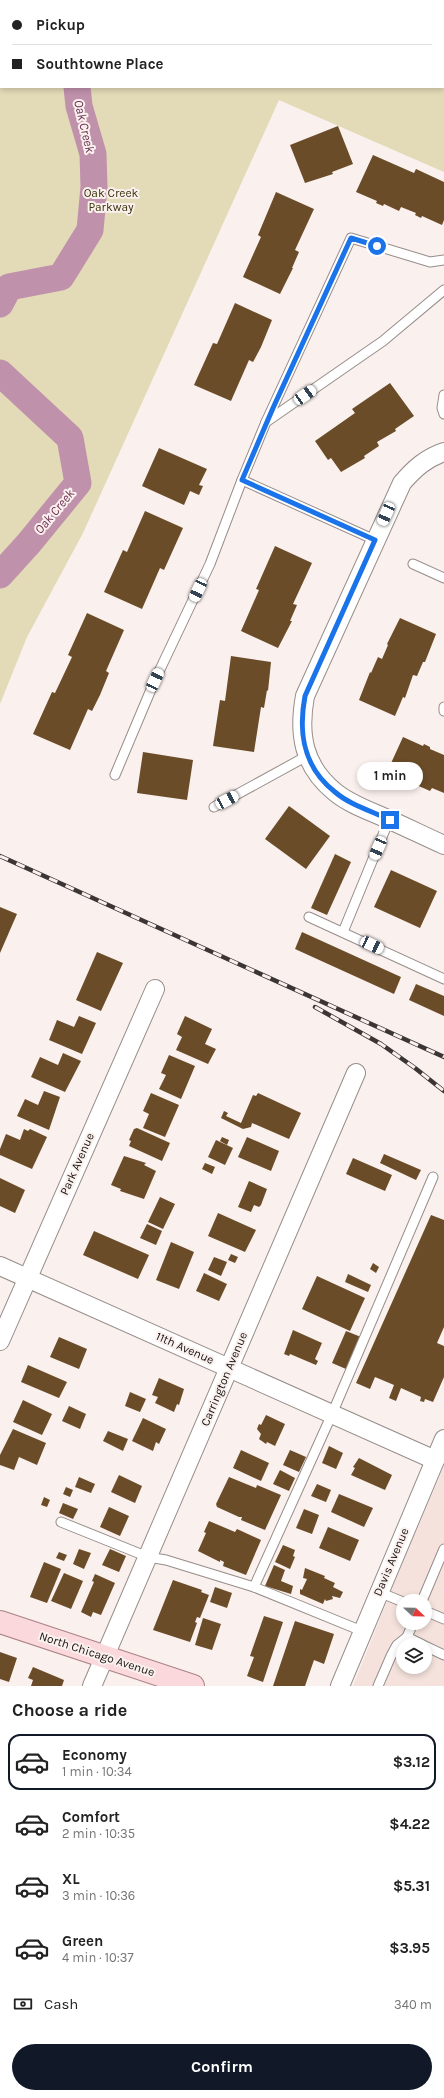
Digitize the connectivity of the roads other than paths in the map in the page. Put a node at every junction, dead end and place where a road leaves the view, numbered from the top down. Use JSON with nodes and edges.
{"nodes":[{"id":1,"x":444,"y":260,"type":"edge"},
{"id":2,"x":444,"y":290,"type":"edge"},
{"id":3,"x":444,"y":395,"type":"edge"},
{"id":4,"x":444,"y":414,"type":"edge"},
{"id":5,"x":266,"y":422,"type":"junction"},
{"id":6,"x":444,"y":452,"type":"edge"},
{"id":7,"x":242,"y":480,"type":"junction"},
{"id":8,"x":375,"y":540,"type":"junction"},
{"id":9,"x":413,"y":564,"type":"dead end"},
{"id":10,"x":444,"y":578,"type":"edge"},
{"id":11,"x":444,"y":707,"type":"edge"},
{"id":12,"x":444,"y":711,"type":"edge"},
{"id":13,"x":307,"y":756,"type":"junction"},
{"id":14,"x":115,"y":775,"type":"dead end"},
{"id":15,"x":214,"y":807,"type":"dead end"},
{"id":16,"x":390,"y":820,"type":"junction"},
{"id":17,"x":444,"y":845,"type":"edge"},
{"id":18,"x":309,"y":917,"type":"dead end"},
{"id":19,"x":343,"y":932,"type":"junction"},
{"id":20,"x":444,"y":979,"type":"edge"},
{"id":21,"x":155,"y":989,"type":"dead end"},
{"id":22,"x":356,"y":1073,"type":"dead end"},
{"id":23,"x":433,"y":1177,"type":"dead end"},
{"id":24,"x":0,"y":1266,"type":"edge"},
{"id":25,"x":26,"y":1278,"type":"junction"},
{"id":26,"x":0,"y":1341,"type":"edge"},
{"id":27,"x":229,"y":1367,"type":"junction"},
{"id":28,"x":332,"y":1414,"type":"junction"},
{"id":29,"x":444,"y":1439,"type":"edge"},
{"id":30,"x":435,"y":1460,"type":"junction"},
{"id":31,"x":61,"y":1522,"type":"dead end"},
{"id":32,"x":444,"y":1549,"type":"edge"},
{"id":33,"x":148,"y":1557,"type":"junction"},
{"id":34,"x":254,"y":1587,"type":"junction"},
{"id":35,"x":379,"y":1592,"type":"junction"},
{"id":36,"x":425,"y":1594,"type":"edge"},
{"id":37,"x":396,"y":1599,"type":"edge"},
{"id":38,"x":432,"y":1614,"type":"edge"},
{"id":39,"x":444,"y":1619,"type":"edge"},
{"id":40,"x":0,"y":1622,"type":"edge"},
{"id":41,"x":410,"y":1630,"type":"edge"},
{"id":42,"x":362,"y":1631,"type":"junction"},
{"id":43,"x":407,"y":1638,"type":"edge"},
{"id":44,"x":396,"y":1647,"type":"edge"},
{"id":45,"x":432,"y":1649,"type":"edge"},
{"id":46,"x":444,"y":1655,"type":"edge"},
{"id":47,"x":105,"y":1656,"type":"junction"},
{"id":48,"x":92,"y":1686,"type":"edge"},
{"id":49,"x":193,"y":1686,"type":"edge"},
{"id":50,"x":340,"y":1686,"type":"edge"},
{"id":51,"x":378,"y":1686,"type":"edge"}],
"edges":[{"from":1,"to":5,"type":"lane"},
{"from":2,"to":5,"type":"lane"},
{"from":3,"to":4,"type":"lane"},
{"from":5,"to":7,"type":"lane"},
{"from":6,"to":8,"type":"street"},
{"from":7,"to":8,"type":"lane"},
{"from":7,"to":14,"type":"lane"},
{"from":8,"to":13,"type":"street"},
{"from":9,"to":10,"type":"lane"},
{"from":11,"to":12,"type":"lane"},
{"from":13,"to":15,"type":"lane"},
{"from":13,"to":16,"type":"street"},
{"from":16,"to":17,"type":"street"},
{"from":16,"to":19,"type":"lane"},
{"from":18,"to":19,"type":"lane"},
{"from":19,"to":20,"type":"lane"},
{"from":21,"to":25,"type":"street","name":"Park Avenue"},
{"from":22,"to":27,"type":"street","name":"Carrington Avenue"},
{"from":23,"to":28,"type":"lane"},
{"from":24,"to":25,"type":"street","name":"11th Avenue"},
{"from":25,"to":26,"type":"street","name":"Park Avenue"},
{"from":25,"to":27,"type":"street","name":"11th Avenue"},
{"from":27,"to":28,"type":"street","name":"11th Avenue"},
{"from":27,"to":33,"type":"street","name":"Carrington Avenue"},
{"from":28,"to":30,"type":"street","name":"11th Avenue"},
{"from":28,"to":34,"type":"lane"},
{"from":29,"to":30,"type":"street","name":"Davis Avenue"},
{"from":30,"to":35,"type":"street","name":"Davis Avenue"},
{"from":31,"to":33,"type":"lane"},
{"from":32,"to":36,"type":"lane"},
{"from":33,"to":34,"type":"lane"},
{"from":33,"to":47,"type":"street","name":"Carrington Avenue"},
{"from":34,"to":42,"type":"lane"},
{"from":35,"to":37,"type":"lane"},
{"from":35,"to":42,"type":"street","name":"Davis Avenue"},
{"from":38,"to":39,"type":"lane"},
{"from":40,"to":47,"type":"main road","name":"North Chicago Avenue"},
{"from":41,"to":43,"type":"lane"},
{"from":42,"to":50,"type":"street","name":"Davis Avenue"},
{"from":44,"to":51,"type":"lane"},
{"from":45,"to":46,"type":"lane"},
{"from":47,"to":48,"type":"street","name":"Carrington Avenue"},
{"from":47,"to":49,"type":"main road","name":"North Chicago Avenue"}]}
